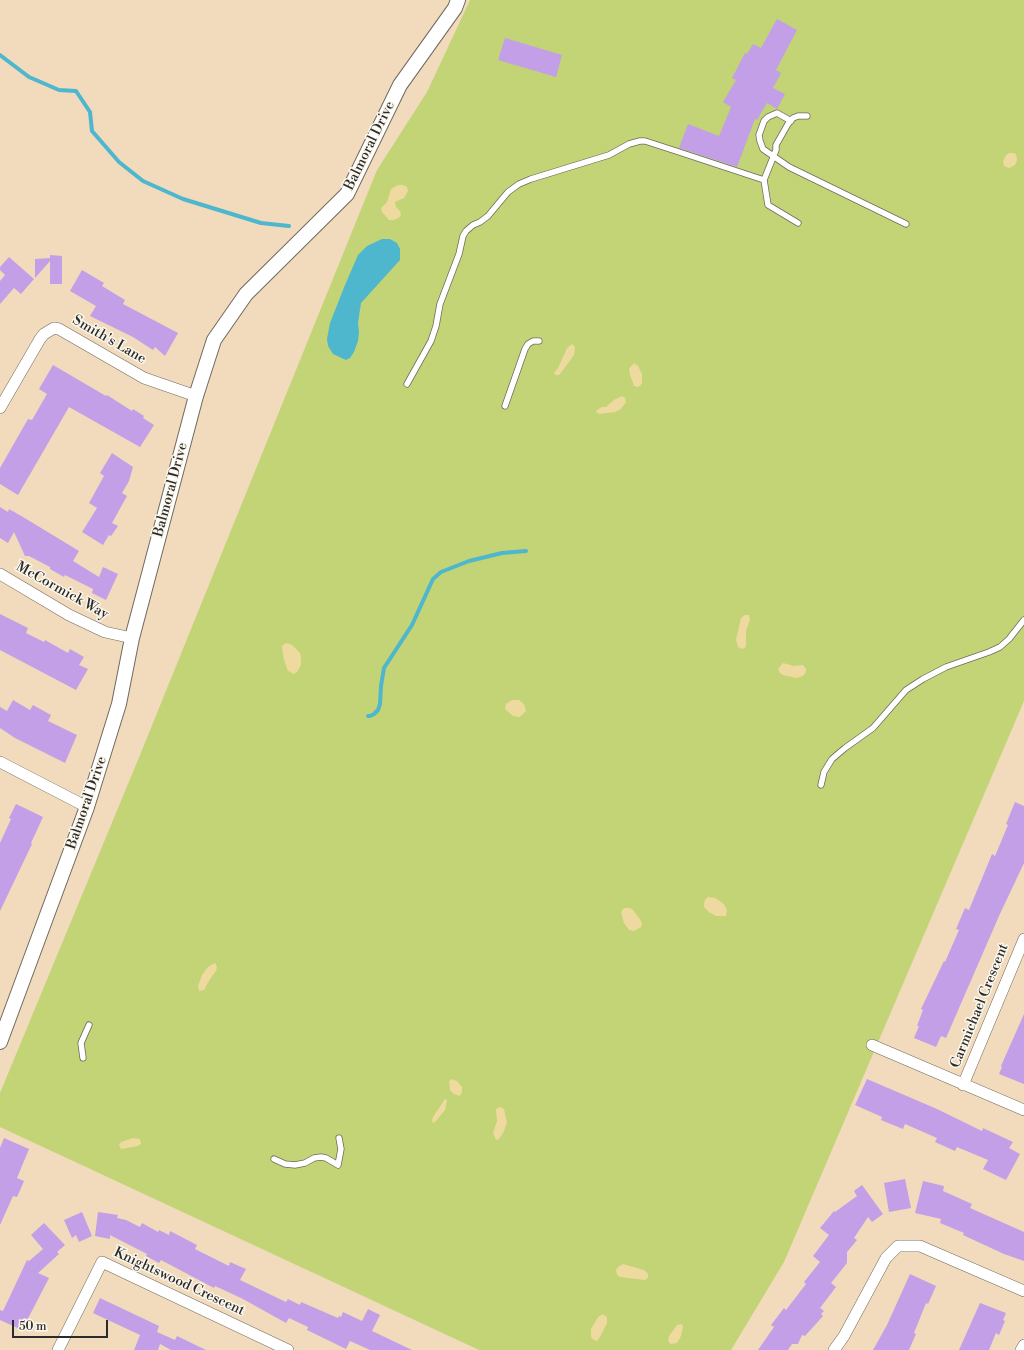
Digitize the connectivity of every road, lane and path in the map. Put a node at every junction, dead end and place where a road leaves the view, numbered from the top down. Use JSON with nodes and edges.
{"nodes":[{"id":1,"x":458,"y":0,"type":"edge"},
{"id":2,"x":807,"y":116,"type":"dead end"},
{"id":3,"x":790,"y":121,"type":"junction"},
{"id":4,"x":773,"y":155,"type":"junction"},
{"id":5,"x":764,"y":180,"type":"junction"},
{"id":6,"x":798,"y":223,"type":"dead end"},
{"id":7,"x":906,"y":224,"type":"dead end"},
{"id":8,"x":538,"y":341,"type":"dead end"},
{"id":9,"x":407,"y":384,"type":"dead end"},
{"id":10,"x":196,"y":396,"type":"junction"},
{"id":11,"x":505,"y":406,"type":"dead end"},
{"id":12,"x":0,"y":408,"type":"edge"},
{"id":13,"x":0,"y":574,"type":"edge"},
{"id":14,"x":1024,"y":620,"type":"edge"},
{"id":15,"x":132,"y":638,"type":"junction"},
{"id":16,"x":0,"y":762,"type":"edge"},
{"id":17,"x":821,"y":785,"type":"dead end"},
{"id":18,"x":87,"y":807,"type":"junction"},
{"id":19,"x":1024,"y":938,"type":"edge"},
{"id":20,"x":89,"y":1025,"type":"dead end"},
{"id":21,"x":0,"y":1042,"type":"edge"},
{"id":22,"x":872,"y":1045,"type":"dead end"},
{"id":23,"x":83,"y":1058,"type":"dead end"},
{"id":24,"x":963,"y":1085,"type":"junction"},
{"id":25,"x":1024,"y":1110,"type":"edge"},
{"id":26,"x":339,"y":1138,"type":"dead end"},
{"id":27,"x":274,"y":1159,"type":"dead end"},
{"id":28,"x":1024,"y":1291,"type":"edge"},
{"id":29,"x":1024,"y":1345,"type":"edge"},
{"id":30,"x":58,"y":1350,"type":"edge"},
{"id":31,"x":288,"y":1350,"type":"edge"},
{"id":32,"x":834,"y":1350,"type":"edge"},
{"id":33,"x":1021,"y":1350,"type":"edge"}],
"edges":[{"from":1,"to":10,"type":"street","name":"Balmoral Drive"},
{"from":2,"to":3,"type":"lane"},
{"from":3,"to":4,"type":"lane"},
{"from":3,"to":4,"type":"lane"},
{"from":4,"to":5,"type":"lane"},
{"from":4,"to":7,"type":"lane"},
{"from":5,"to":6,"type":"lane"},
{"from":5,"to":9,"type":"lane"},
{"from":8,"to":11,"type":"lane"},
{"from":10,"to":12,"type":"street","name":"Smith's Lane"},
{"from":10,"to":15,"type":"street","name":"Balmoral Drive"},
{"from":13,"to":15,"type":"street","name":"McCormick Way"},
{"from":14,"to":17,"type":"lane"},
{"from":15,"to":18,"type":"street","name":"Balmoral Drive"},
{"from":16,"to":18,"type":"street"},
{"from":18,"to":21,"type":"street","name":"Balmoral Drive"},
{"from":19,"to":24,"type":"street","name":"Carmichael Crescent"},
{"from":20,"to":23,"type":"lane"},
{"from":22,"to":24,"type":"street"},
{"from":24,"to":25,"type":"street"},
{"from":26,"to":27,"type":"lane"},
{"from":28,"to":32,"type":"street"},
{"from":29,"to":33,"type":"street"},
{"from":30,"to":31,"type":"street","name":"Knightswood Crescent"}]}
